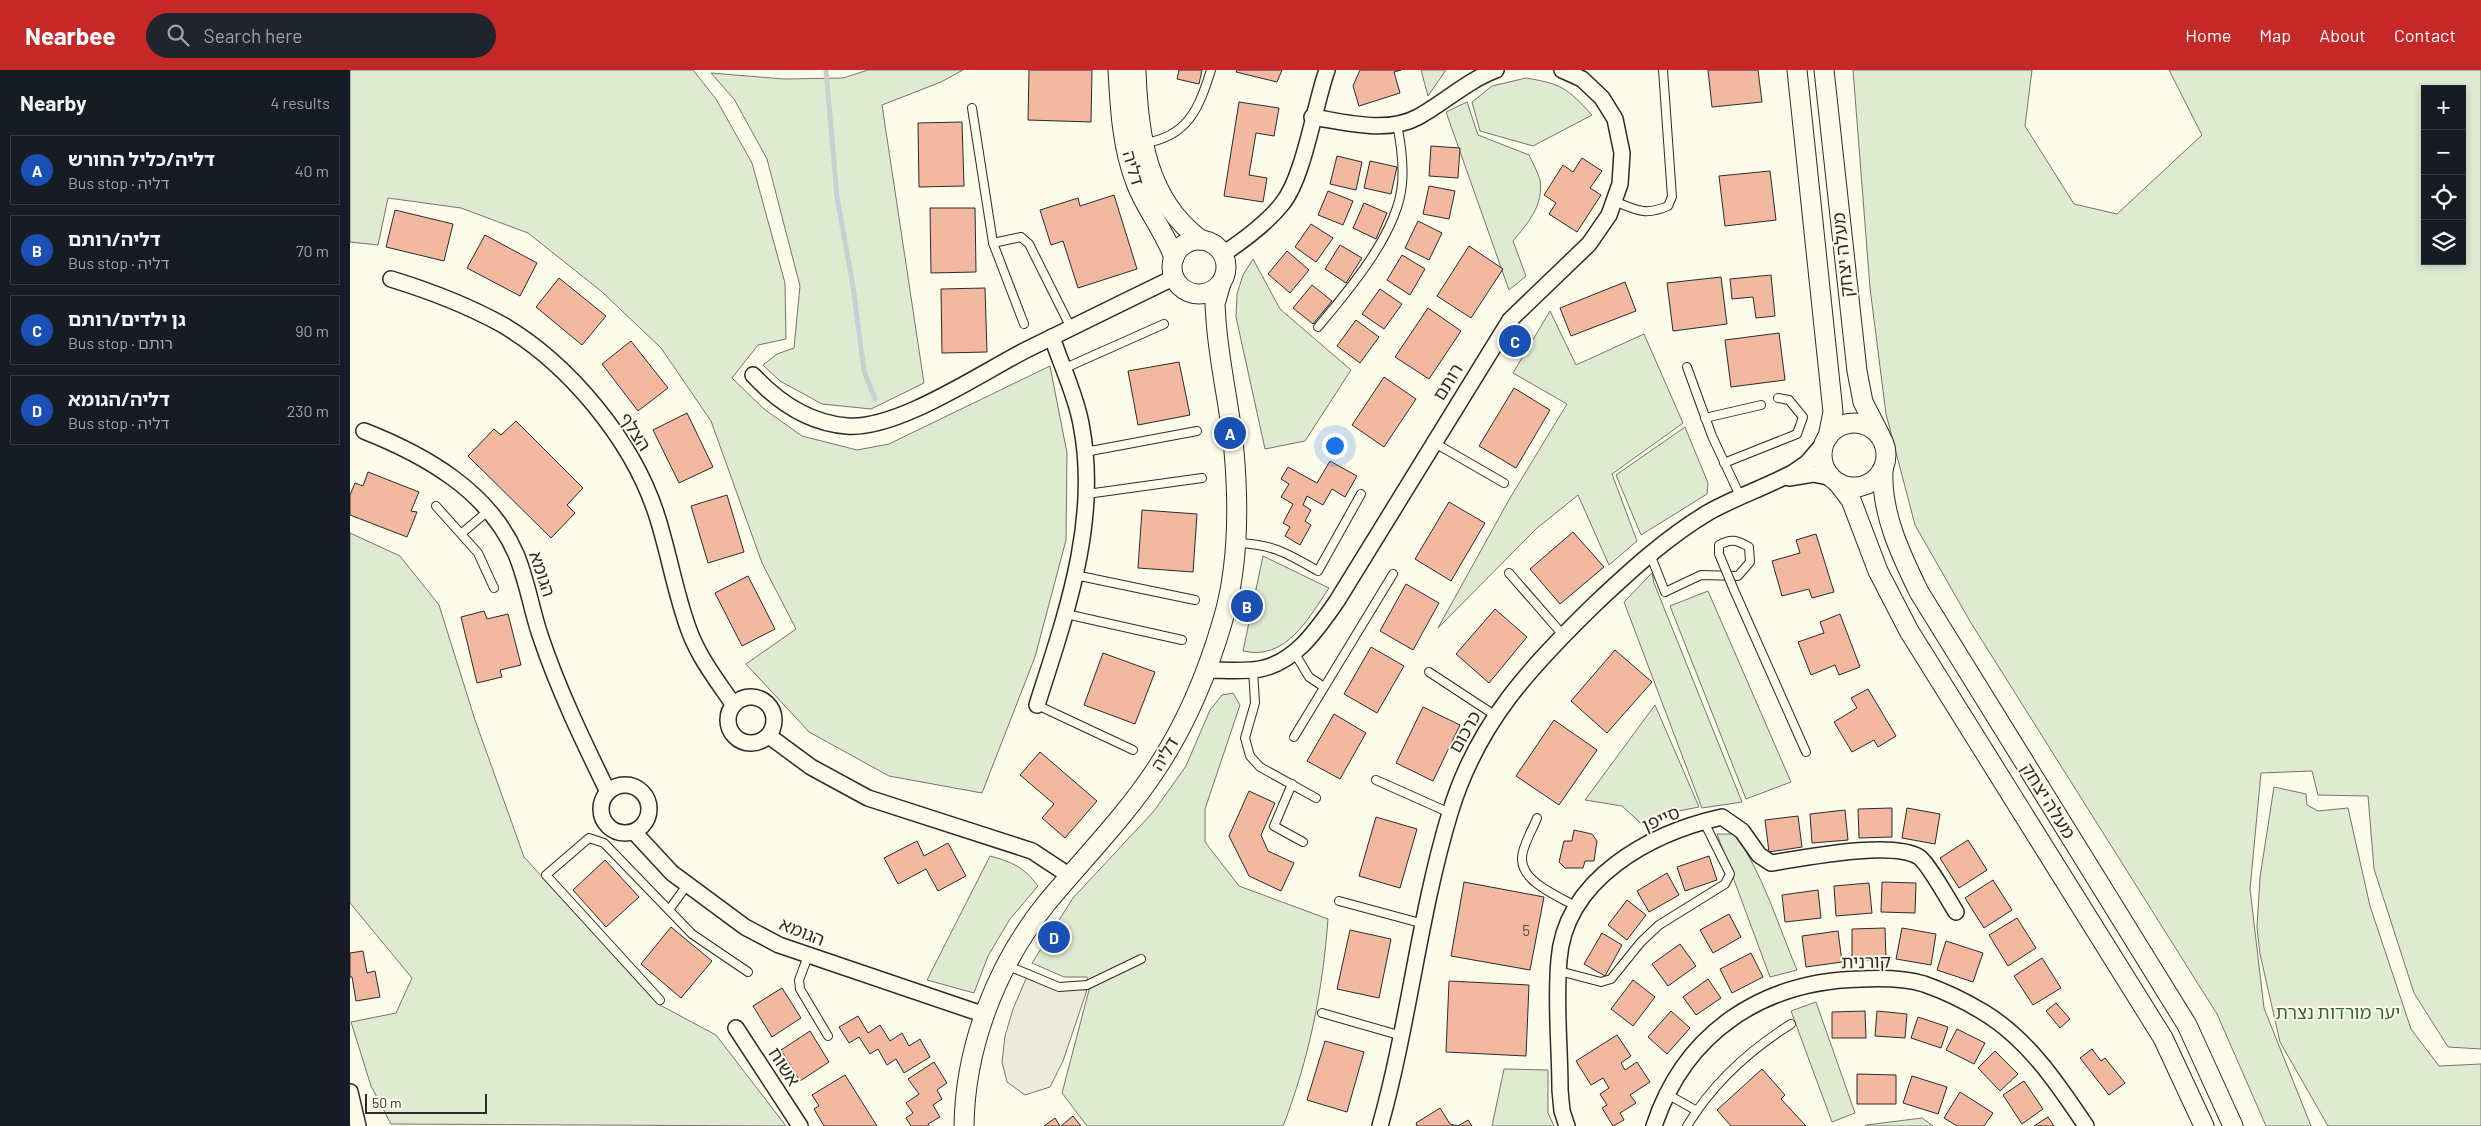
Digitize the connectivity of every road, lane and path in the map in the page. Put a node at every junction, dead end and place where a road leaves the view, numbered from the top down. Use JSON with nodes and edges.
{"nodes":[{"id":1,"x":1118,"y":70,"type":"edge"},
{"id":2,"x":1136,"y":70,"type":"edge"},
{"id":3,"x":1211,"y":70,"type":"edge"},
{"id":4,"x":1326,"y":70,"type":"edge"},
{"id":5,"x":1496,"y":70,"type":"edge"},
{"id":6,"x":1562,"y":70,"type":"edge"},
{"id":7,"x":1663,"y":70,"type":"edge"},
{"id":8,"x":1797,"y":70,"type":"edge"},
{"id":9,"x":1824,"y":70,"type":"edge"},
{"id":10,"x":1479,"y":74,"type":"edge"},
{"id":11,"x":972,"y":108,"type":"dead end"},
{"id":12,"x":1312,"y":118,"type":"junction"},
{"id":13,"x":1398,"y":124,"type":"junction"},
{"id":14,"x":1144,"y":142,"type":"junction"},
{"id":15,"x":1614,"y":201,"type":"junction"},
{"id":16,"x":1201,"y":240,"type":"junction"},
{"id":17,"x":993,"y":243,"type":"junction"},
{"id":18,"x":1223,"y":254,"type":"junction"},
{"id":19,"x":1174,"y":258,"type":"junction"},
{"id":20,"x":1175,"y":277,"type":"junction"},
{"id":21,"x":391,"y":279,"type":"dead end"},
{"id":22,"x":1221,"y":283,"type":"junction"},
{"id":23,"x":1196,"y":294,"type":"junction"},
{"id":24,"x":1024,"y":324,"type":"dead end"},
{"id":25,"x":1164,"y":324,"type":"dead end"},
{"id":26,"x":1318,"y":327,"type":"dead end"},
{"id":27,"x":1071,"y":328,"type":"junction"},
{"id":28,"x":1217,"y":336,"type":"junction"},
{"id":29,"x":1052,"y":338,"type":"junction"},
{"id":30,"x":1687,"y":367,"type":"dead end"},
{"id":31,"x":1063,"y":370,"type":"junction"},
{"id":32,"x":753,"y":375,"type":"dead end"},
{"id":33,"x":1778,"y":398,"type":"dead end"},
{"id":34,"x":1761,"y":405,"type":"dead end"},
{"id":35,"x":1705,"y":418,"type":"junction"},
{"id":36,"x":364,"y":431,"type":"dead end"},
{"id":37,"x":1196,"y":432,"type":"dead end"},
{"id":38,"x":1880,"y":435,"type":"junction"},
{"id":39,"x":1827,"y":439,"type":"junction"},
{"id":40,"x":1433,"y":442,"type":"junction"},
{"id":41,"x":1085,"y":452,"type":"junction"},
{"id":42,"x":1724,"y":463,"type":"junction"},
{"id":43,"x":1883,"y":470,"type":"junction"},
{"id":44,"x":1202,"y":478,"type":"dead end"},
{"id":45,"x":1836,"y":480,"type":"junction"},
{"id":46,"x":1775,"y":482,"type":"junction"},
{"id":47,"x":1504,"y":484,"type":"dead end"},
{"id":48,"x":1087,"y":494,"type":"junction"},
{"id":49,"x":1361,"y":494,"type":"dead end"},
{"id":50,"x":1740,"y":496,"type":"junction"},
{"id":51,"x":436,"y":506,"type":"dead end"},
{"id":52,"x":488,"y":510,"type":"junction"},
{"id":53,"x":462,"y":533,"type":"junction"},
{"id":54,"x":1235,"y":543,"type":"junction"},
{"id":55,"x":1650,"y":554,"type":"junction"},
{"id":56,"x":1509,"y":573,"type":"dead end"},
{"id":57,"x":1393,"y":574,"type":"dead end"},
{"id":58,"x":1075,"y":575,"type":"junction"},
{"id":59,"x":494,"y":588,"type":"dead end"},
{"id":60,"x":1196,"y":600,"type":"dead end"},
{"id":61,"x":1066,"y":614,"type":"junction"},
{"id":62,"x":1562,"y":635,"type":"junction"},
{"id":63,"x":1182,"y":640,"type":"dead end"},
{"id":64,"x":1294,"y":652,"type":"junction"},
{"id":65,"x":1253,"y":669,"type":"junction"},
{"id":66,"x":1206,"y":670,"type":"junction"},
{"id":67,"x":1429,"y":672,"type":"dead end"},
{"id":68,"x":1324,"y":687,"type":"junction"},
{"id":69,"x":733,"y":704,"type":"junction"},
{"id":70,"x":1037,"y":705,"type":"joint"},
{"id":71,"x":1496,"y":716,"type":"junction"},
{"id":72,"x":769,"y":736,"type":"junction"},
{"id":73,"x":1294,"y":737,"type":"dead end"},
{"id":74,"x":1133,"y":750,"type":"dead end"},
{"id":75,"x":1806,"y":752,"type":"dead end"},
{"id":76,"x":1376,"y":780,"type":"dead end"},
{"id":77,"x":1292,"y":784,"type":"junction"},
{"id":78,"x":608,"y":792,"type":"junction"},
{"id":79,"x":1316,"y":798,"type":"dead end"},
{"id":80,"x":1450,"y":813,"type":"junction"},
{"id":81,"x":1537,"y":818,"type":"dead end"},
{"id":82,"x":1704,"y":822,"type":"junction"},
{"id":83,"x":634,"y":832,"type":"junction"},
{"id":84,"x":1303,"y":842,"type":"dead end"},
{"id":85,"x":1070,"y":876,"type":"junction"},
{"id":86,"x":687,"y":885,"type":"junction"},
{"id":87,"x":1339,"y":901,"type":"dead end"},
{"id":88,"x":1575,"y":906,"type":"junction"},
{"id":89,"x":669,"y":910,"type":"junction"},
{"id":90,"x":1956,"y":912,"type":"dead end"},
{"id":91,"x":1424,"y":924,"type":"junction"},
{"id":92,"x":808,"y":956,"type":"junction"},
{"id":93,"x":1141,"y":959,"type":"dead end"},
{"id":94,"x":1006,"y":965,"type":"junction"},
{"id":95,"x":1559,"y":971,"type":"junction"},
{"id":96,"x":748,"y":972,"type":"dead end"},
{"id":97,"x":660,"y":1000,"type":"dead end"},
{"id":98,"x":1322,"y":1014,"type":"dead end"},
{"id":99,"x":985,"y":1015,"type":"junction"},
{"id":100,"x":1791,"y":1024,"type":"dead end"},
{"id":101,"x":736,"y":1028,"type":"dead end"},
{"id":102,"x":828,"y":1036,"type":"dead end"},
{"id":103,"x":1402,"y":1036,"type":"junction"},
{"id":104,"x":350,"y":1092,"type":"edge"},
{"id":105,"x":1667,"y":1094,"type":"junction"},
{"id":106,"x":1697,"y":1111,"type":"junction"},
{"id":107,"x":358,"y":1126,"type":"edge"},
{"id":108,"x":800,"y":1126,"type":"edge"},
{"id":109,"x":964,"y":1126,"type":"edge"},
{"id":110,"x":1380,"y":1126,"type":"edge"},
{"id":111,"x":1567,"y":1126,"type":"edge"},
{"id":112,"x":1654,"y":1126,"type":"edge"},
{"id":113,"x":1687,"y":1126,"type":"edge"},
{"id":114,"x":2086,"y":1126,"type":"edge"},
{"id":115,"x":2204,"y":1126,"type":"edge"},
{"id":116,"x":2233,"y":1126,"type":"edge"}],
"edges":[{"from":1,"to":19,"type":"street","name":"דליה"},
{"from":2,"to":14,"type":"street","name":"דליה"},
{"from":3,"to":14,"type":"lane"},
{"from":4,"to":12,"type":"street"},
{"from":5,"to":10,"type":"street"},
{"from":6,"to":15,"type":"street","name":"רותם"},
{"from":7,"to":15,"type":"lane"},
{"from":8,"to":39,"type":"street","name":"מעלה יצחק"},
{"from":9,"to":38,"type":"street","name":"מעלה יצחק"},
{"from":10,"to":13,"type":"street"},
{"from":11,"to":17,"type":"lane"},
{"from":12,"to":13,"type":"street"},
{"from":12,"to":18,"type":"street"},
{"from":13,"to":26,"type":"lane"},
{"from":14,"to":16,"type":"street","name":"דליה"},
{"from":15,"to":40,"type":"street","name":"רותם"},
{"from":16,"to":18,"type":"street"},
{"from":16,"to":19,"type":"street"},
{"from":17,"to":24,"type":"lane"},
{"from":17,"to":27,"type":"lane"},
{"from":18,"to":22,"type":"street"},
{"from":19,"to":20,"type":"street"},
{"from":20,"to":23,"type":"street"},
{"from":20,"to":27,"type":"street"},
{"from":21,"to":69,"type":"street","name":"הצלף"},
{"from":22,"to":23,"type":"street"},
{"from":22,"to":28,"type":"street","name":"דליה"},
{"from":23,"to":28,"type":"street","name":"דליה"},
{"from":25,"to":31,"type":"lane"},
{"from":27,"to":29,"type":"street"},
{"from":28,"to":54,"type":"street","name":"דליה"},
{"from":29,"to":31,"type":"street"},
{"from":29,"to":32,"type":"street"},
{"from":30,"to":35,"type":"lane"},
{"from":31,"to":41,"type":"street"},
{"from":33,"to":42,"type":"lane"},
{"from":34,"to":35,"type":"lane"},
{"from":35,"to":42,"type":"lane"},
{"from":36,"to":52,"type":"street","name":"הגומא"},
{"from":37,"to":41,"type":"lane"},
{"from":38,"to":39,"type":"street"},
{"from":38,"to":43,"type":"street"},
{"from":39,"to":45,"type":"street"},
{"from":39,"to":46,"type":"street","name":"כרכום"},
{"from":40,"to":47,"type":"lane"},
{"from":40,"to":64,"type":"street","name":"רותם"},
{"from":41,"to":48,"type":"street"},
{"from":42,"to":50,"type":"lane"},
{"from":43,"to":45,"type":"street"},
{"from":43,"to":116,"type":"street","name":"מעלה יצחק"},
{"from":44,"to":48,"type":"lane"},
{"from":45,"to":46,"type":"street","name":"כרכום"},
{"from":45,"to":115,"type":"street","name":"מעלה יצחק"},
{"from":46,"to":50,"type":"street","name":"כרכום"},
{"from":48,"to":58,"type":"street"},
{"from":49,"to":54,"type":"lane"},
{"from":50,"to":55,"type":"street","name":"כרכום"},
{"from":51,"to":53,"type":"lane"},
{"from":52,"to":53,"type":"lane"},
{"from":52,"to":78,"type":"street","name":"הגומא"},
{"from":53,"to":59,"type":"lane"},
{"from":54,"to":66,"type":"street","name":"דליה"},
{"from":55,"to":62,"type":"street","name":"כרכום"},
{"from":55,"to":75,"type":"lane","bridge":true},
{"from":56,"to":62,"type":"lane"},
{"from":57,"to":68,"type":"lane"},
{"from":58,"to":60,"type":"lane"},
{"from":58,"to":61,"type":"street"},
{"from":61,"to":63,"type":"lane"},
{"from":61,"to":70,"type":"street"},
{"from":62,"to":71,"type":"street","name":"כרכום"},
{"from":64,"to":65,"type":"street","name":"רותם"},
{"from":64,"to":68,"type":"lane"},
{"from":65,"to":66,"type":"street","name":"רותם"},
{"from":65,"to":77,"type":"lane"},
{"from":66,"to":85,"type":"street","name":"דליה"},
{"from":67,"to":71,"type":"lane"},
{"from":68,"to":73,"type":"lane"},
{"from":69,"to":72,"type":"street"},
{"from":69,"to":72,"type":"street"},
{"from":70,"to":74,"type":"lane"},
{"from":71,"to":80,"type":"street","name":"כרכום"},
{"from":72,"to":85,"type":"street"},
{"from":76,"to":80,"type":"lane"},
{"from":77,"to":79,"type":"lane"},
{"from":77,"to":84,"type":"lane"},
{"from":78,"to":83,"type":"street"},
{"from":78,"to":83,"type":"street"},
{"from":80,"to":91,"type":"street","name":"כרכום"},
{"from":81,"to":88,"type":"lane"},
{"from":82,"to":88,"type":"street","name":"סייפן"},
{"from":82,"to":90,"type":"street","name":"סייפן"},
{"from":82,"to":95,"type":"lane"},
{"from":83,"to":86,"type":"street","name":"הגומא"},
{"from":85,"to":94,"type":"street","name":"דליה"},
{"from":86,"to":89,"type":"lane"},
{"from":86,"to":92,"type":"street","name":"הגומא"},
{"from":87,"to":91,"type":"lane"},
{"from":88,"to":95,"type":"street","name":"סייפן"},
{"from":89,"to":96,"type":"lane"},
{"from":89,"to":97,"type":"lane"},
{"from":91,"to":103,"type":"street","name":"כרכום"},
{"from":92,"to":99,"type":"street","name":"הגומא"},
{"from":92,"to":102,"type":"lane"},
{"from":93,"to":94,"type":"lane"},
{"from":94,"to":99,"type":"street","name":"דליה"},
{"from":95,"to":111,"type":"street","name":"סייפן"},
{"from":98,"to":103,"type":"lane"},
{"from":99,"to":109,"type":"street","name":"דליה"},
{"from":100,"to":106,"type":"lane"},
{"from":101,"to":108,"type":"street","name":"אשוח"},
{"from":103,"to":110,"type":"street","name":"כרכום"},
{"from":104,"to":107,"type":"street"},
{"from":105,"to":106,"type":"lane"},
{"from":105,"to":112,"type":"street","name":"קורנית"},
{"from":105,"to":114,"type":"street","name":"קורנית"},
{"from":106,"to":113,"type":"lane"}]}
